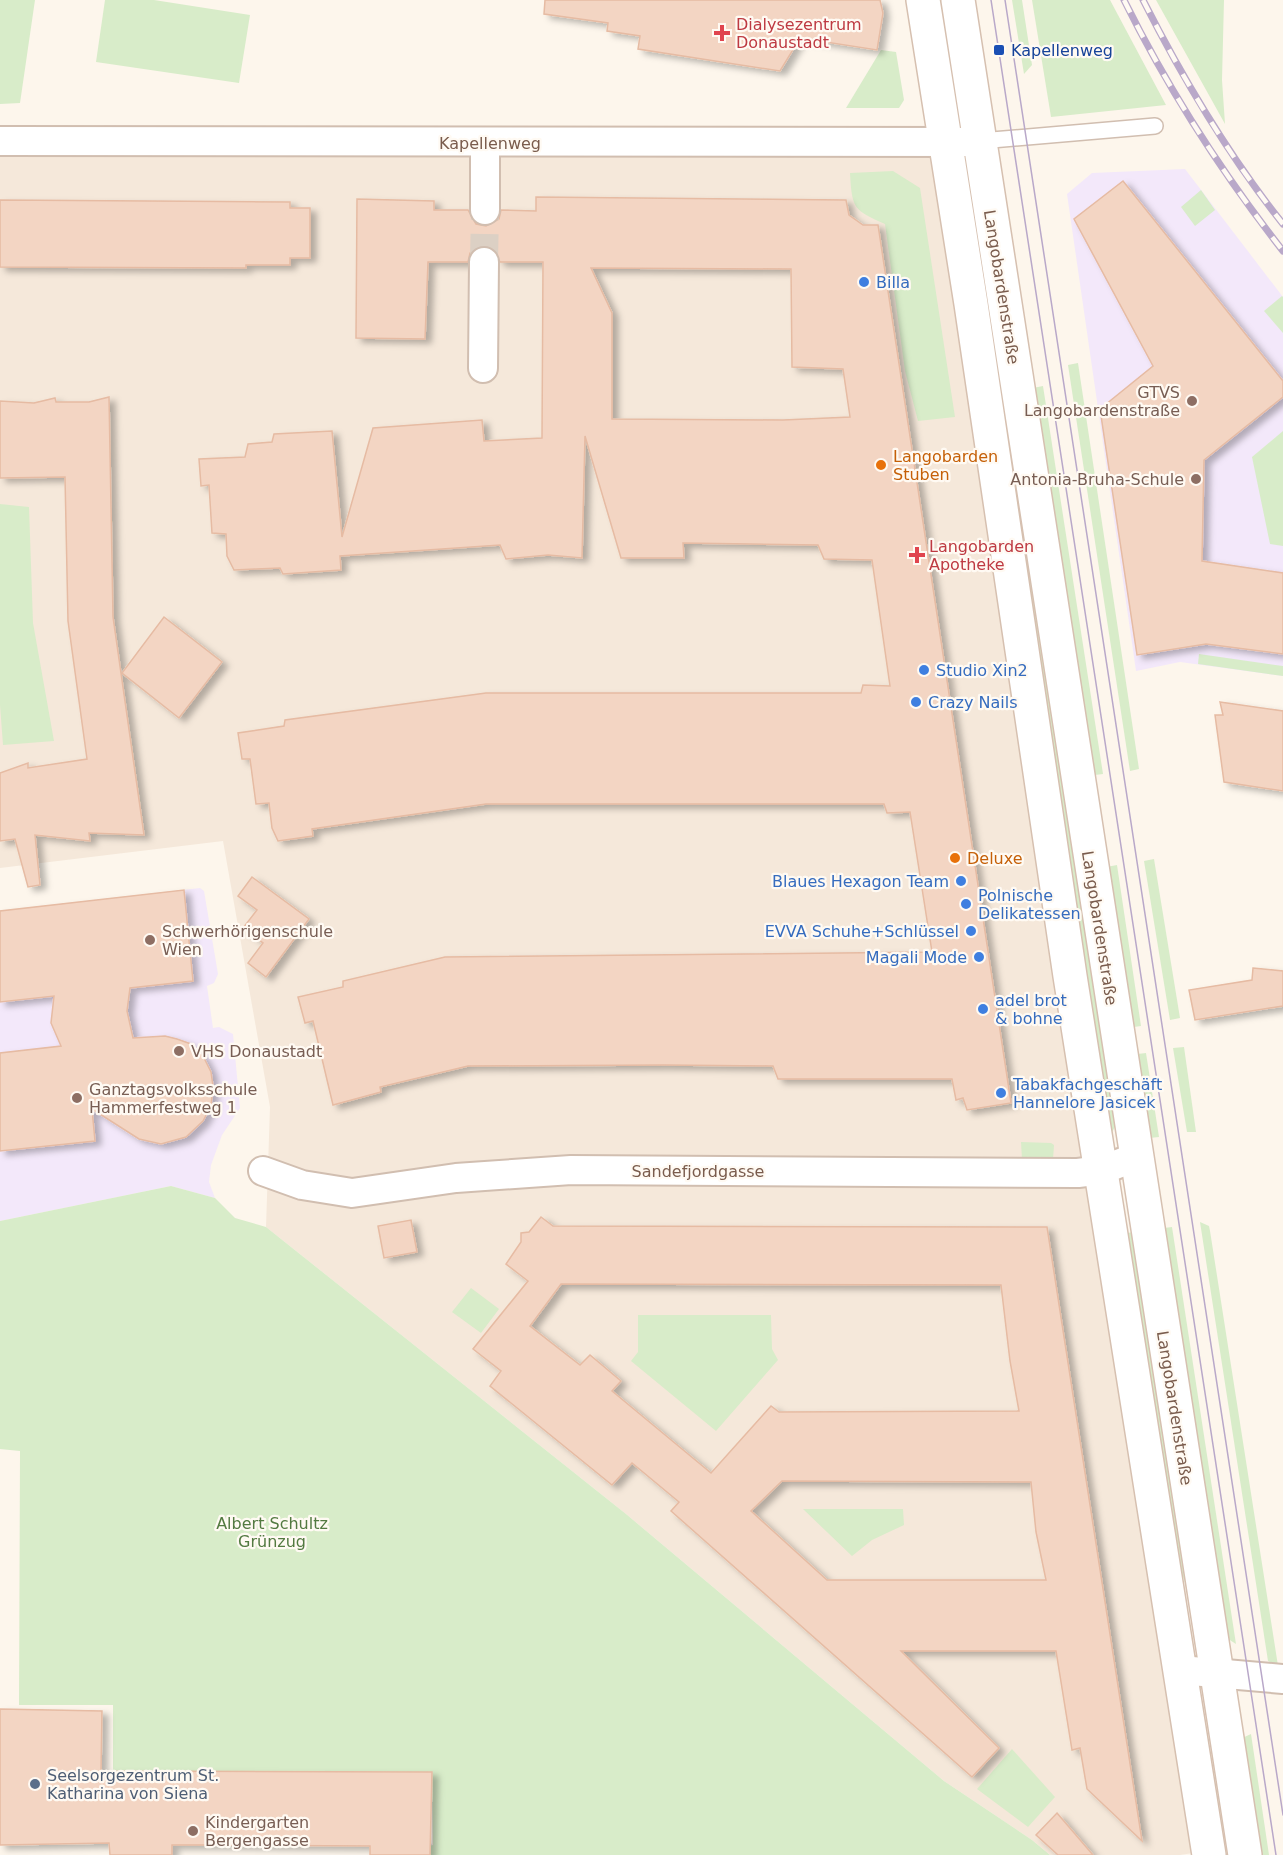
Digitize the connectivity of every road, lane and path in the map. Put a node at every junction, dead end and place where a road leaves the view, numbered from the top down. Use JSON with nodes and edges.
{"nodes":[{"id":1,"x":923,"y":0,"type":"edge"},
{"id":2,"x":958,"y":0,"type":"edge"},
{"id":3,"x":1155,"y":126,"type":"dead end"},
{"id":4,"x":0,"y":141,"type":"edge"},
{"id":5,"x":980,"y":141,"type":"junction"},
{"id":6,"x":485,"y":143,"type":"junction"},
{"id":7,"x":946,"y":144,"type":"junction"},
{"id":8,"x":485,"y":210,"type":"tunnel mouth"},
{"id":9,"x":484,"y":262,"type":"tunnel mouth"},
{"id":10,"x":483,"y":368,"type":"dead end"},
{"id":11,"x":1136,"y":1157,"type":"junction"},
{"id":12,"x":1102,"y":1170,"type":"junction"},
{"id":13,"x":263,"y":1171,"type":"dead end"},
{"id":14,"x":1180,"y":1670,"type":"junction"},
{"id":15,"x":1216,"y":1671,"type":"junction"},
{"id":16,"x":1283,"y":1679,"type":"edge"},
{"id":17,"x":1209,"y":1855,"type":"edge"},
{"id":18,"x":1245,"y":1855,"type":"edge"}],
"edges":[{"from":1,"to":7,"type":"street","name":"Langobardenstraße"},
{"from":2,"to":5,"type":"street","name":"Langobardenstraße"},
{"from":3,"to":5,"type":"lane"},
{"from":4,"to":6,"type":"street","name":"Kapellenweg"},
{"from":5,"to":7,"type":"street","name":"Kapellenweg"},
{"from":5,"to":11,"type":"street","name":"Langobardenstraße"},
{"from":6,"to":7,"type":"street","name":"Kapellenweg"},
{"from":6,"to":8,"type":"street"},
{"from":7,"to":12,"type":"street","name":"Langobardenstraße"},
{"from":9,"to":10,"type":"street"},
{"from":11,"to":12,"type":"street","name":"Sandefjordgasse"},
{"from":11,"to":15,"type":"street","name":"Langobardenstraße"},
{"from":12,"to":13,"type":"street","name":"Sandefjordgasse"},
{"from":12,"to":14,"type":"street","name":"Langobardenstraße"},
{"from":14,"to":15,"type":"street"},
{"from":14,"to":17,"type":"street","name":"Langobardenstraße"},
{"from":15,"to":16,"type":"street"},
{"from":15,"to":18,"type":"street","name":"Langobardenstraße"}]}
